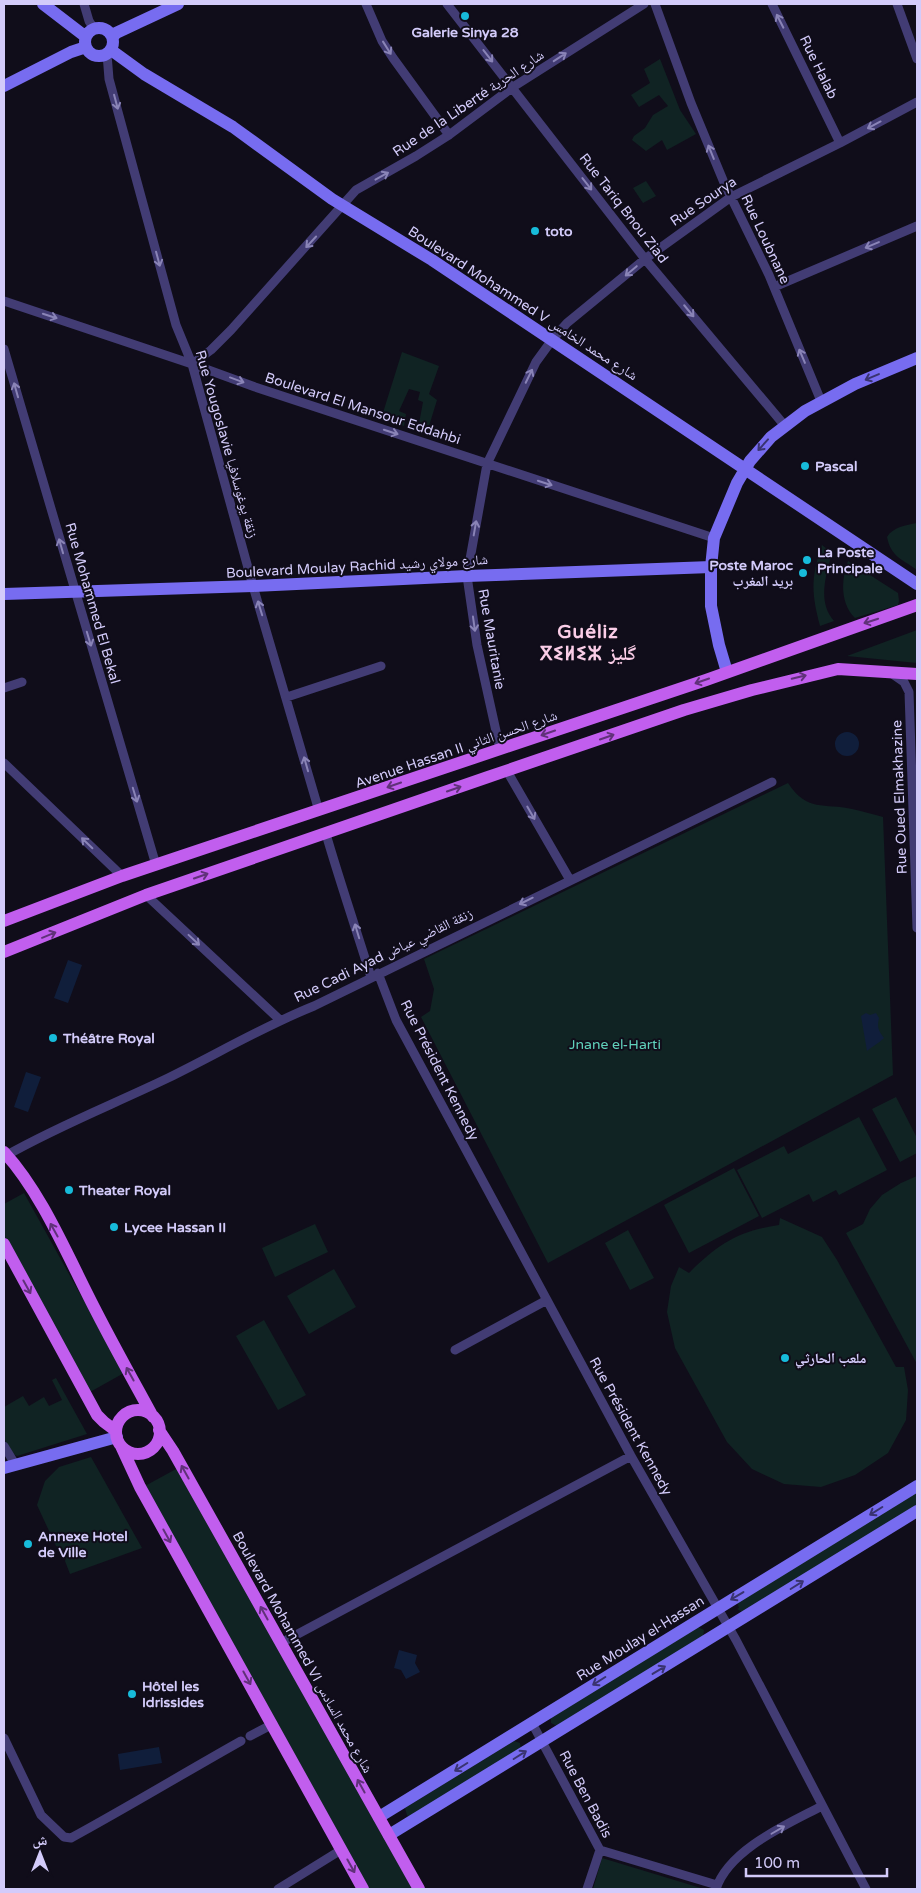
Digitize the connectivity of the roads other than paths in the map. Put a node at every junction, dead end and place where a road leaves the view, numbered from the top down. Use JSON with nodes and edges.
{"nodes":[{"id":1,"x":43,"y":4,"type":"edge"},
{"id":2,"x":84,"y":4,"type":"edge"},
{"id":3,"x":178,"y":4,"type":"edge"},
{"id":4,"x":366,"y":4,"type":"edge"},
{"id":5,"x":447,"y":4,"type":"edge"},
{"id":6,"x":644,"y":4,"type":"edge"},
{"id":7,"x":655,"y":4,"type":"edge"},
{"id":8,"x":772,"y":4,"type":"edge"},
{"id":9,"x":898,"y":4,"type":"edge"},
{"id":10,"x":89,"y":37,"type":"junction"},
{"id":11,"x":110,"y":47,"type":"junction"},
{"id":12,"x":917,"y":59,"type":"edge"},
{"id":13,"x":4,"y":86,"type":"edge"},
{"id":14,"x":513,"y":87,"type":"junction"},
{"id":15,"x":917,"y":102,"type":"edge"},
{"id":16,"x":449,"y":135,"type":"junction"},
{"id":17,"x":840,"y":143,"type":"junction"},
{"id":18,"x":731,"y":197,"type":"junction"},
{"id":19,"x":344,"y":206,"type":"junction"},
{"id":20,"x":917,"y":226,"type":"edge"},
{"id":21,"x":645,"y":259,"type":"junction"},
{"id":22,"x":774,"y":287,"type":"junction"},
{"id":23,"x":4,"y":301,"type":"edge"},
{"id":24,"x":552,"y":340,"type":"junction"},
{"id":25,"x":4,"y":349,"type":"edge"},
{"id":26,"x":917,"y":358,"type":"edge"},
{"id":27,"x":192,"y":364,"type":"junction"},
{"id":28,"x":821,"y":401,"type":"junction"},
{"id":29,"x":785,"y":426,"type":"junction"},
{"id":30,"x":487,"y":464,"type":"junction"},
{"id":31,"x":746,"y":469,"type":"junction"},
{"id":32,"x":714,"y":538,"type":"junction"},
{"id":33,"x":711,"y":567,"type":"junction"},
{"id":34,"x":467,"y":576,"type":"junction"},
{"id":35,"x":917,"y":584,"type":"edge"},
{"id":36,"x":254,"y":586,"type":"junction"},
{"id":37,"x":75,"y":592,"type":"junction"},
{"id":38,"x":4,"y":594,"type":"edge"},
{"id":39,"x":917,"y":605,"type":"edge"},
{"id":40,"x":381,"y":666,"type":"dead end"},
{"id":41,"x":727,"y":672,"type":"junction"},
{"id":42,"x":891,"y":672,"type":"junction"},
{"id":43,"x":917,"y":674,"type":"edge"},
{"id":44,"x":22,"y":682,"type":"dead end"},
{"id":45,"x":4,"y":688,"type":"edge"},
{"id":46,"x":287,"y":697,"type":"junction"},
{"id":47,"x":500,"y":749,"type":"junction"},
{"id":48,"x":4,"y":763,"type":"edge"},
{"id":49,"x":507,"y":771,"type":"junction"},
{"id":50,"x":772,"y":782,"type":"dead end"},
{"id":51,"x":915,"y":802,"type":"edge"},
{"id":52,"x":319,"y":811,"type":"junction"},
{"id":53,"x":326,"y":834,"type":"junction"},
{"id":54,"x":156,"y":865,"type":"junction"},
{"id":55,"x":122,"y":876,"type":"junction"},
{"id":56,"x":570,"y":880,"type":"junction"},
{"id":57,"x":146,"y":895,"type":"junction"},
{"id":58,"x":4,"y":921,"type":"edge"},
{"id":59,"x":917,"y":928,"type":"edge"},
{"id":60,"x":4,"y":952,"type":"edge"},
{"id":61,"x":374,"y":975,"type":"junction"},
{"id":62,"x":280,"y":1020,"type":"junction"},
{"id":63,"x":5,"y":1154,"type":"edge"},
{"id":64,"x":4,"y":1244,"type":"edge"},
{"id":65,"x":547,"y":1300,"type":"junction"},
{"id":66,"x":455,"y":1350,"type":"dead end"},
{"id":67,"x":153,"y":1417,"type":"junction"},
{"id":68,"x":159,"y":1430,"type":"junction"},
{"id":69,"x":118,"y":1438,"type":"junction"},
{"id":70,"x":4,"y":1446,"type":"edge"},
{"id":71,"x":631,"y":1456,"type":"junction"},
{"id":72,"x":10,"y":1466,"type":"edge"},
{"id":73,"x":917,"y":1486,"type":"edge"},
{"id":74,"x":917,"y":1511,"type":"edge"},
{"id":75,"x":717,"y":1608,"type":"junction"},
{"id":76,"x":728,"y":1627,"type":"junction"},
{"id":77,"x":281,"y":1644,"type":"junction"},
{"id":78,"x":532,"y":1722,"type":"junction"},
{"id":79,"x":273,"y":1724,"type":"junction"},
{"id":80,"x":250,"y":1736,"type":"dead end"},
{"id":81,"x":4,"y":1738,"type":"edge"},
{"id":82,"x":241,"y":1741,"type":"dead end"},
{"id":83,"x":543,"y":1741,"type":"junction"},
{"id":84,"x":822,"y":1806,"type":"junction"},
{"id":85,"x":379,"y":1817,"type":"junction"},
{"id":86,"x":389,"y":1835,"type":"junction"},
{"id":87,"x":341,"y":1850,"type":"junction"},
{"id":88,"x":600,"y":1850,"type":"junction"},
{"id":89,"x":717,"y":1887,"type":"edge"},
{"id":90,"x":278,"y":1889,"type":"edge"},
{"id":91,"x":363,"y":1889,"type":"edge"},
{"id":92,"x":419,"y":1889,"type":"edge"},
{"id":93,"x":588,"y":1889,"type":"edge"},
{"id":94,"x":866,"y":1889,"type":"edge"}],
"edges":[{"from":1,"to":10,"type":"street"},
{"from":2,"to":10,"type":"street"},
{"from":3,"to":11,"type":"street"},
{"from":4,"to":16,"type":"street","one_way":true},
{"from":5,"to":14,"type":"street","name":"Rue Tariq Bnou Ziad","one_way":true},
{"from":14,"to":6,"type":"street","name":"Rue de la Liberté شارع الحرية","one_way":true},
{"from":18,"to":7,"type":"street","name":"Rue Loubnane","one_way":true},
{"from":17,"to":8,"type":"street","name":"Rue Halab","one_way":true},
{"from":9,"to":12,"type":"street"},
{"from":10,"to":11,"type":"street"},
{"from":10,"to":11,"type":"street"},
{"from":10,"to":13,"type":"street"},
{"from":11,"to":19,"type":"street","name":"Boulevard Mohammed V شارع محمد الخامس"},
{"from":11,"to":27,"type":"street","name":"Rue Yougoslavie زنقة يوغوسلافيا","one_way":true},
{"from":14,"to":16,"type":"street","name":"Rue de la Liberté شارع الحرية"},
{"from":14,"to":21,"type":"street","name":"Rue Tariq Bnou Ziad","one_way":true},
{"from":15,"to":17,"type":"street","name":"Rue Sourya","one_way":true},
{"from":19,"to":16,"type":"street","name":"Rue de la Liberté شارع الحرية","one_way":true},
{"from":17,"to":18,"type":"street","name":"Rue Sourya"},
{"from":18,"to":21,"type":"street","name":"Rue Sourya"},
{"from":18,"to":22,"type":"street","name":"Rue Loubnane"},
{"from":19,"to":24,"type":"street","name":"Boulevard Mohammed V شارع محمد الخامس"},
{"from":19,"to":27,"type":"street","name":"Rue de la Liberté شارع الحرية","one_way":true},
{"from":20,"to":22,"type":"street","one_way":true},
{"from":21,"to":24,"type":"street","name":"Rue Sourya","one_way":true},
{"from":21,"to":29,"type":"street","name":"Rue Tariq Bnou Ziad","one_way":true},
{"from":28,"to":22,"type":"street","name":"Rue Loubnane","one_way":true},
{"from":23,"to":27,"type":"street","name":"Boulevard El Mansour Eddahbi","one_way":true},
{"from":30,"to":24,"type":"street","name":"Rue Mauritanie","one_way":true},
{"from":24,"to":31,"type":"street","name":"Boulevard Mohammed V شارع محمد الخامس"},
{"from":37,"to":25,"type":"street","name":"Rue Mohammed El Bekal","one_way":true},
{"from":26,"to":28,"type":"street","one_way":true},
{"from":27,"to":30,"type":"street","name":"Boulevard El Mansour Eddahbi","one_way":true},
{"from":27,"to":36,"type":"street","name":"Rue Yougoslavie زنقة يوغوسلافيا"},
{"from":28,"to":29,"type":"street"},
{"from":29,"to":31,"type":"street","one_way":true},
{"from":30,"to":32,"type":"street","name":"Boulevard El Mansour Eddahbi","one_way":true},
{"from":34,"to":30,"type":"street","name":"Rue Mauritanie","one_way":true},
{"from":31,"to":32,"type":"street"},
{"from":31,"to":35,"type":"street","name":"Boulevard Mohammed V شارع محمد الخامس"},
{"from":32,"to":33,"type":"street"},
{"from":33,"to":34,"type":"street","name":"Boulevard Moulay Rachid شارع مولاي رشيد"},
{"from":33,"to":41,"type":"street"},
{"from":34,"to":36,"type":"street","name":"Boulevard Moulay Rachid شارع مولاي رشيد"},
{"from":34,"to":47,"type":"street","name":"Rue Mauritanie","one_way":true},
{"from":36,"to":37,"type":"street","name":"Boulevard Moulay Rachid شارع مولاي رشيد"},
{"from":46,"to":36,"type":"street","name":"Rue Yougoslavie زنقة يوغوسلافيا","one_way":true},
{"from":37,"to":38,"type":"street","name":"Boulevard Moulay Rachid شارع مولاي رشيد"},
{"from":37,"to":54,"type":"street","name":"Rue Mohammed El Bekal","one_way":true},
{"from":39,"to":41,"type":"main road","name":"Avenue Hassan II شارع الحسن الثاني","one_way":true},
{"from":40,"to":46,"type":"street"},
{"from":41,"to":47,"type":"main road","name":"Avenue Hassan II شارع الحسن الثاني","one_way":true},
{"from":42,"to":43,"type":"main road"},
{"from":49,"to":42,"type":"main road","one_way":true},
{"from":42,"to":51,"type":"street","name":"Rue Oued Elmakhazine"},
{"from":44,"to":45,"type":"street"},
{"from":52,"to":46,"type":"street","name":"Rue Yougoslavie زنقة يوغوسلافيا","one_way":true},
{"from":47,"to":52,"type":"main road","name":"Avenue Hassan II شارع الحسن الثاني","one_way":true},
{"from":55,"to":48,"type":"street","one_way":true},
{"from":53,"to":49,"type":"main road","one_way":true},
{"from":49,"to":56,"type":"street","one_way":true},
{"from":50,"to":56,"type":"street","name":"Rue Cadi Ayad زنقة القاضي عياض"},
{"from":51,"to":59,"type":"street","name":"Rue Oued Elmakhazine"},
{"from":52,"to":54,"type":"main road","name":"Avenue Hassan II شارع الحسن الثاني"},
{"from":57,"to":53,"type":"main road","one_way":true},
{"from":61,"to":53,"type":"street","one_way":true},
{"from":54,"to":55,"type":"main road","name":"Avenue Hassan II شارع الحسن الثاني"},
{"from":55,"to":58,"type":"main road","name":"Avenue Hassan II شارع الحسن الثاني"},
{"from":56,"to":61,"type":"street","name":"Rue Cadi Ayad زنقة القاضي عياض","one_way":true},
{"from":60,"to":57,"type":"main road","one_way":true},
{"from":57,"to":62,"type":"street","one_way":true},
{"from":61,"to":62,"type":"street","name":"Rue Cadi Ayad زنقة القاضي عياض"},
{"from":61,"to":65,"type":"street","name":"Rue Président Kennedy"},
{"from":62,"to":63,"type":"street","name":"Rue Cadi Ayad زنقة القاضي عياض"},
{"from":67,"to":63,"type":"main road","one_way":true},
{"from":64,"to":69,"type":"main road","one_way":true},
{"from":65,"to":66,"type":"street"},
{"from":65,"to":71,"type":"street","name":"Rue Président Kennedy"},
{"from":67,"to":68,"type":"main road"},
{"from":67,"to":69,"type":"main road"},
{"from":68,"to":69,"type":"main road"},
{"from":77,"to":68,"type":"main road","name":"Boulevard Mohammed VI شارع محمد السادس","one_way":true},
{"from":69,"to":72,"type":"street"},
{"from":69,"to":79,"type":"main road","one_way":true},
{"from":70,"to":72,"type":"street"},
{"from":71,"to":75,"type":"street","name":"Rue Président Kennedy"},
{"from":71,"to":77,"type":"street"},
{"from":73,"to":75,"type":"street","name":"Rue Moulay el-Hassan","one_way":true},
{"from":76,"to":74,"type":"street","one_way":true},
{"from":75,"to":76,"type":"street","name":"Rue Président Kennedy"},
{"from":75,"to":78,"type":"street","name":"Rue Moulay el-Hassan","one_way":true},
{"from":83,"to":76,"type":"street","one_way":true},
{"from":76,"to":84,"type":"street","name":"Rue Président Kennedy"},
{"from":85,"to":77,"type":"main road","name":"Boulevard Mohammed VI شارع محمد السادس","one_way":true},
{"from":78,"to":83,"type":"street","name":"Rue Ben Badis"},
{"from":78,"to":85,"type":"street","name":"Rue Moulay el-Hassan","one_way":true},
{"from":79,"to":80,"type":"street"},
{"from":79,"to":87,"type":"main road"},
{"from":81,"to":82,"type":"street"},
{"from":86,"to":83,"type":"street","one_way":true},
{"from":83,"to":88,"type":"street","name":"Rue Ben Badis"},
{"from":89,"to":84,"type":"street","one_way":true},
{"from":84,"to":94,"type":"street","name":"Rue Président Kennedy"},
{"from":85,"to":86,"type":"main road","name":"Boulevard Mohammed VI شارع محمد السادس"},
{"from":86,"to":92,"type":"main road","name":"Boulevard Mohammed VI شارع محمد السادس"},
{"from":87,"to":90,"type":"street"},
{"from":87,"to":91,"type":"main road","one_way":true},
{"from":88,"to":89,"type":"street","name":"Rue Ben Badis"},
{"from":88,"to":93,"type":"street"}]}
